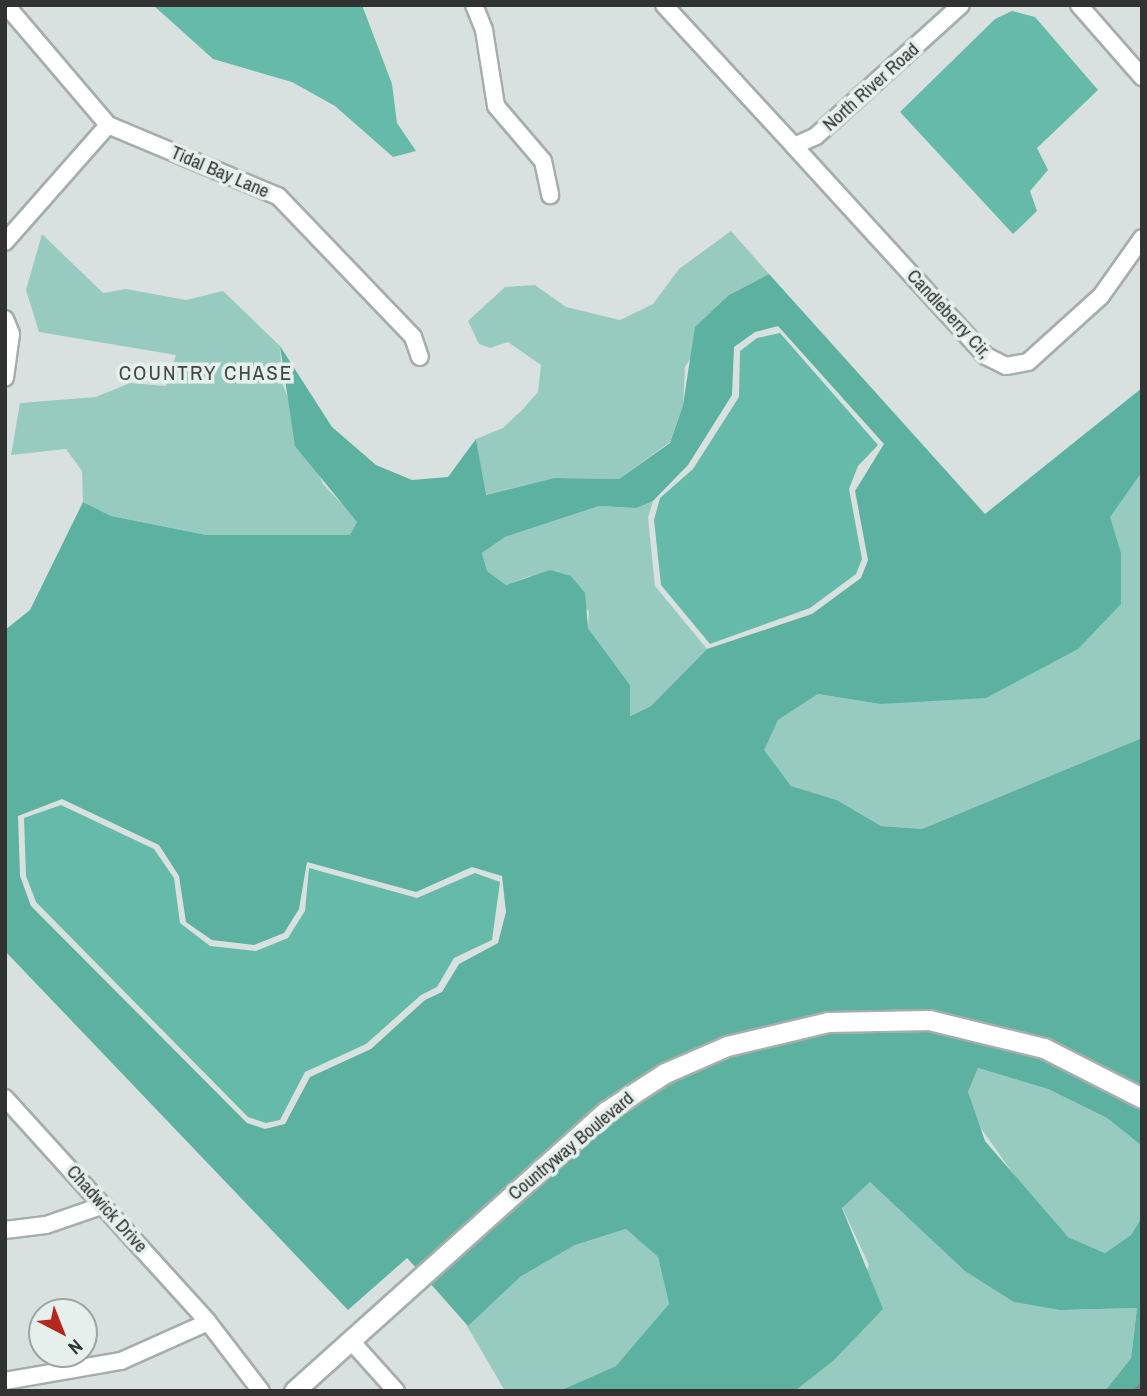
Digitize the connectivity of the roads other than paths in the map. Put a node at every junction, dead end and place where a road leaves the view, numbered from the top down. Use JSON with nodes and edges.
{"nodes":[{"id":1,"x":6,"y":5,"type":"edge"},
{"id":2,"x":474,"y":5,"type":"edge"},
{"id":3,"x":664,"y":5,"type":"edge"},
{"id":4,"x":961,"y":5,"type":"edge"},
{"id":5,"x":1083,"y":7,"type":"edge"},
{"id":6,"x":1142,"y":77,"type":"edge"},
{"id":7,"x":108,"y":125,"type":"junction"},
{"id":8,"x":794,"y":146,"type":"junction"},
{"id":9,"x":550,"y":195,"type":"dead end"},
{"id":10,"x":1142,"y":238,"type":"edge"},
{"id":11,"x":5,"y":242,"type":"edge"},
{"id":12,"x":5,"y":319,"type":"edge"},
{"id":13,"x":420,"y":357,"type":"dead end"},
{"id":14,"x":5,"y":377,"type":"edge"},
{"id":15,"x":5,"y":1098,"type":"edge"},
{"id":16,"x":1142,"y":1098,"type":"edge"},
{"id":17,"x":104,"y":1205,"type":"junction"},
{"id":18,"x":5,"y":1230,"type":"edge"},
{"id":19,"x":208,"y":1322,"type":"junction"},
{"id":20,"x":352,"y":1342,"type":"junction"},
{"id":21,"x":5,"y":1381,"type":"edge"},
{"id":22,"x":261,"y":1391,"type":"edge"},
{"id":23,"x":294,"y":1391,"type":"edge"},
{"id":24,"x":397,"y":1391,"type":"edge"}],
"edges":[{"from":1,"to":7,"type":"street","name":"Tidal Bay Lane"},
{"from":2,"to":9,"type":"street"},
{"from":3,"to":8,"type":"street"},
{"from":4,"to":8,"type":"street","name":"North River Road"},
{"from":5,"to":6,"type":"street"},
{"from":7,"to":11,"type":"street"},
{"from":7,"to":13,"type":"street","name":"Tidal Bay Lane"},
{"from":8,"to":10,"type":"street","name":"Candleberry Cir,"},
{"from":12,"to":14,"type":"street"},
{"from":15,"to":17,"type":"street","name":"Chadwick Drive"},
{"from":16,"to":20,"type":"street","name":"Countryway Boulevard"},
{"from":17,"to":18,"type":"street"},
{"from":17,"to":19,"type":"street","name":"Chadwick Drive"},
{"from":19,"to":21,"type":"street"},
{"from":19,"to":22,"type":"street","name":"Chadwick Drive"},
{"from":20,"to":23,"type":"street","name":"Countryway Boulevard"},
{"from":20,"to":24,"type":"street"}]}
